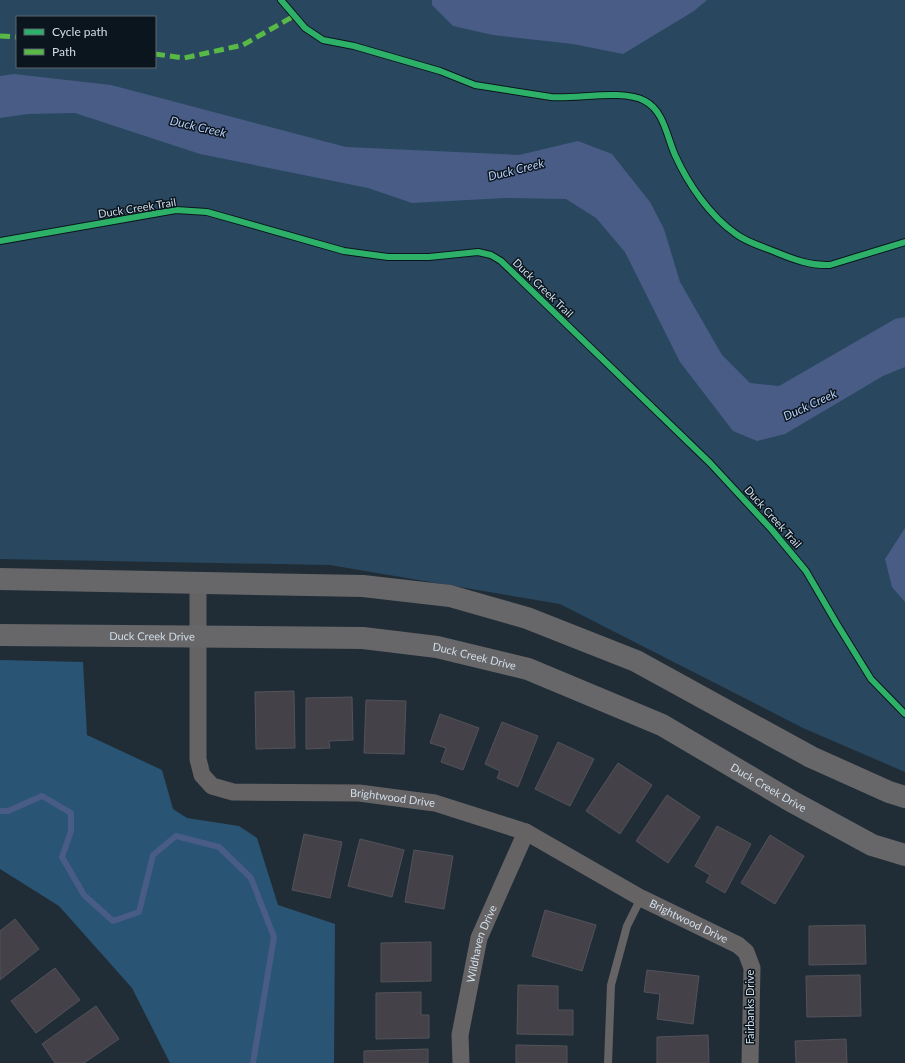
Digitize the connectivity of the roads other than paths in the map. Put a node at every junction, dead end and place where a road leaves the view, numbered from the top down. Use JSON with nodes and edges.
{"nodes":[{"id":1,"x":0,"y":579,"type":"edge"},
{"id":2,"x":198,"y":583,"type":"junction"},
{"id":3,"x":0,"y":635,"type":"edge"},
{"id":4,"x":198,"y":636,"type":"junction"},
{"id":5,"x":905,"y":797,"type":"edge"},
{"id":6,"x":526,"y":832,"type":"junction"},
{"id":7,"x":905,"y":855,"type":"edge"},
{"id":8,"x":640,"y":898,"type":"junction"},
{"id":9,"x":746,"y":952,"type":"joint"},
{"id":10,"x":462,"y":1063,"type":"edge"},
{"id":11,"x":608,"y":1063,"type":"edge"},
{"id":12,"x":750,"y":1063,"type":"edge"}],
"edges":[{"from":1,"to":2,"type":"main road"},
{"from":2,"to":4,"type":"street","name":"Brightwood Drive"},
{"from":2,"to":5,"type":"main road"},
{"from":3,"to":4,"type":"main road","name":"Duck Creek Drive"},
{"from":4,"to":6,"type":"street","name":"Brightwood Drive"},
{"from":4,"to":7,"type":"main road","name":"Duck Creek Drive"},
{"from":6,"to":8,"type":"street","name":"Brightwood Drive"},
{"from":6,"to":10,"type":"street","name":"Wildhaven Drive"},
{"from":8,"to":9,"type":"street","name":"Brightwood Drive"},
{"from":8,"to":11,"type":"lane"},
{"from":9,"to":12,"type":"street","name":"Fairbanks Drive"}]}
